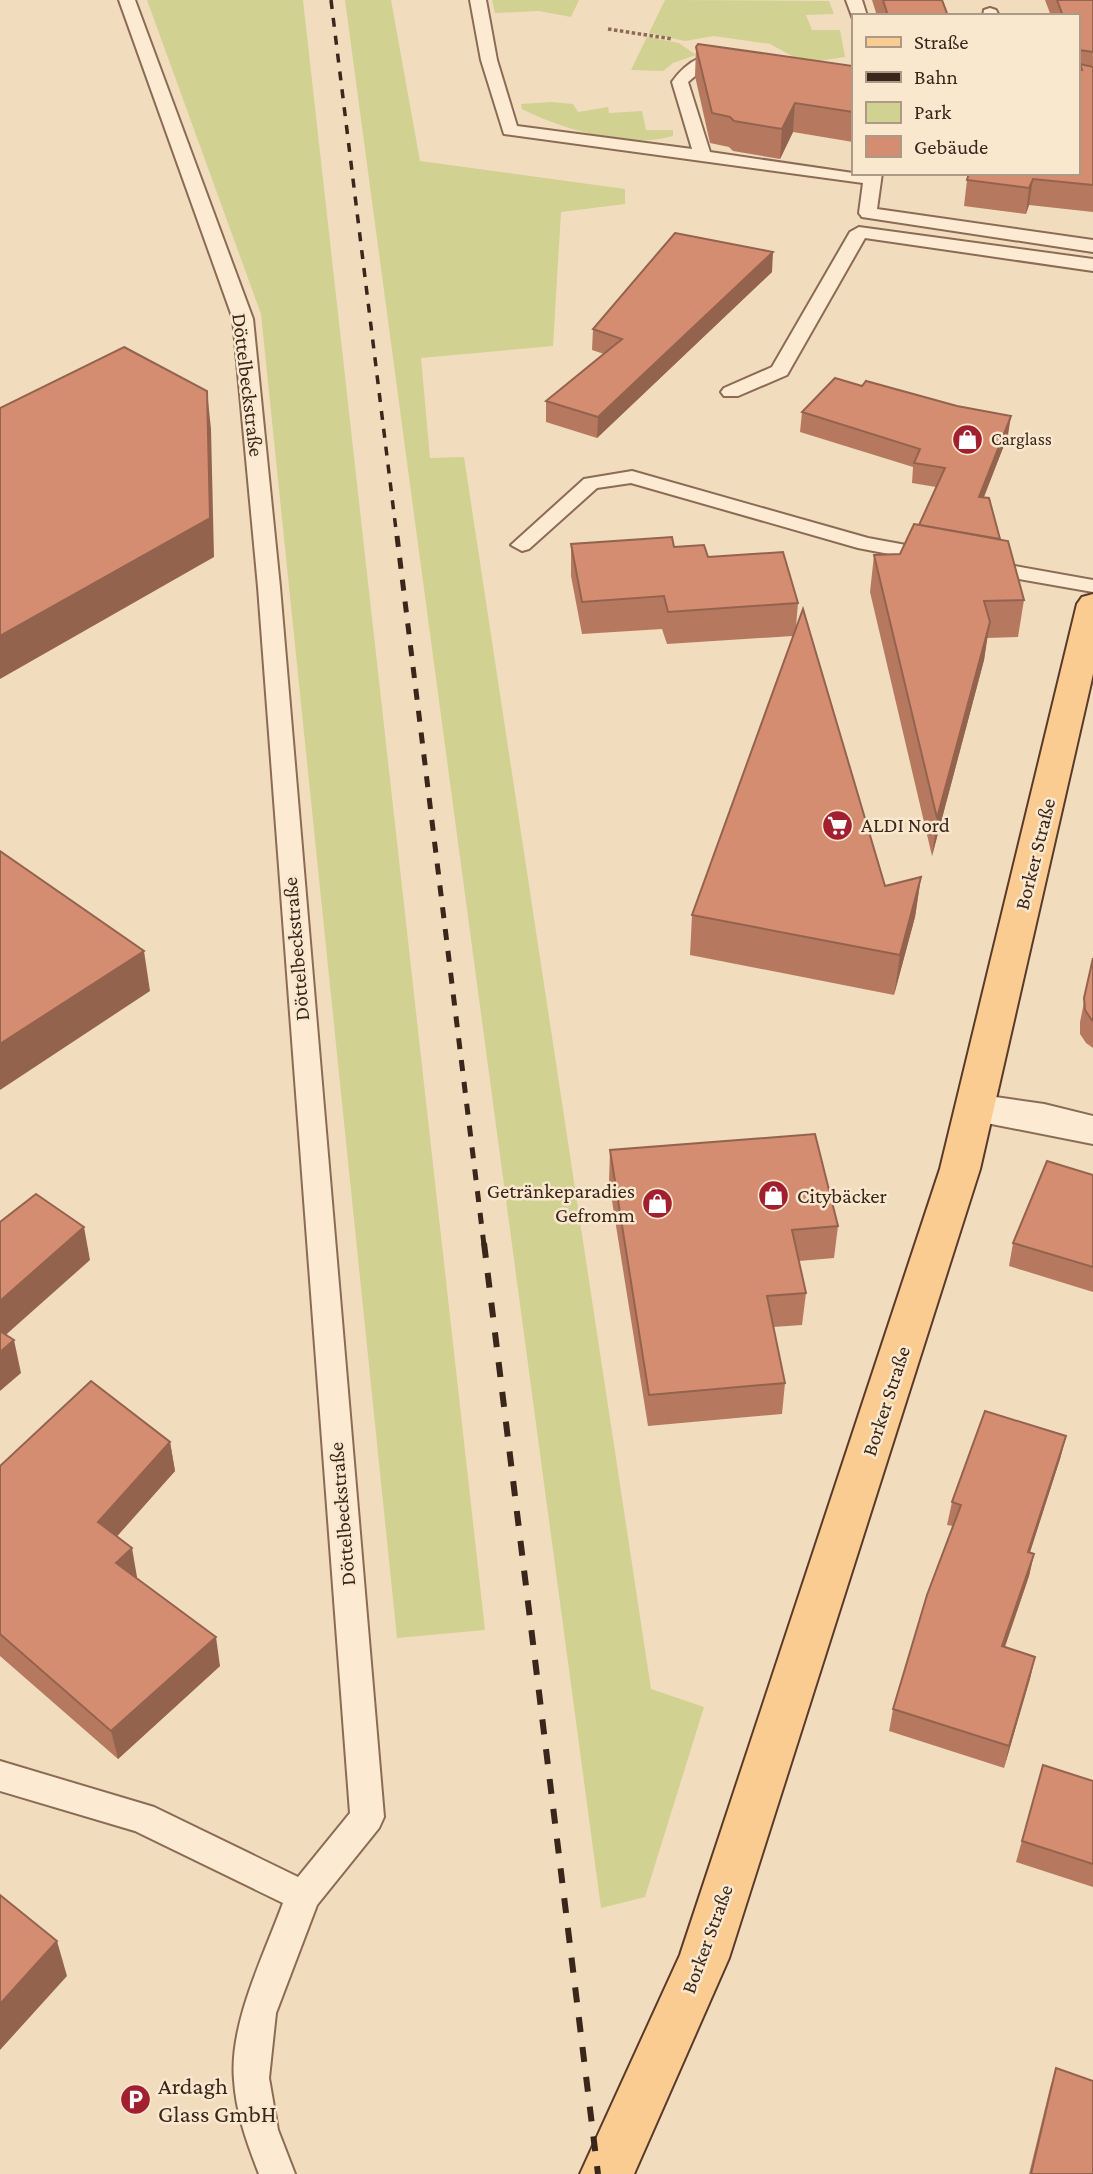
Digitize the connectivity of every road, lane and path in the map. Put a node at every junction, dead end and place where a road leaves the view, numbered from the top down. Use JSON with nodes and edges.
{"nodes":[{"id":1,"x":127,"y":0,"type":"edge"},
{"id":2,"x":478,"y":0,"type":"edge"},
{"id":3,"x":608,"y":29,"type":"dead end"},
{"id":4,"x":708,"y":60,"type":"junction"},
{"id":5,"x":745,"y":61,"type":"edge"},
{"id":6,"x":703,"y":156,"type":"junction"},
{"id":7,"x":852,"y":174,"type":"edge"},
{"id":8,"x":872,"y":176,"type":"edge"},
{"id":9,"x":1093,"y":246,"type":"edge"},
{"id":10,"x":1093,"y":265,"type":"edge"},
{"id":11,"x":731,"y":392,"type":"dead end"},
{"id":12,"x":522,"y":545,"type":"dead end"},
{"id":13,"x":1093,"y":586,"type":"edge"},
{"id":14,"x":1093,"y":604,"type":"edge"},
{"id":15,"x":975,"y":1108,"type":"junction"},
{"id":16,"x":1093,"y":1130,"type":"edge"},
{"id":17,"x":0,"y":1776,"type":"edge"},
{"id":18,"x":303,"y":1896,"type":"junction"},
{"id":19,"x":277,"y":2174,"type":"edge"},
{"id":20,"x":607,"y":2174,"type":"edge"}],
"edges":[{"from":1,"to":18,"type":"lane","name":"Döttelbeckstraße"},
{"from":2,"to":6,"type":"lane"},
{"from":3,"to":4,"type":"path"},
{"from":4,"to":5,"type":"lane"},
{"from":4,"to":6,"type":"lane"},
{"from":6,"to":7,"type":"lane"},
{"from":8,"to":9,"type":"lane"},
{"from":10,"to":11,"type":"lane"},
{"from":12,"to":13,"type":"lane"},
{"from":14,"to":15,"type":"main road","name":"Borker Straße"},
{"from":15,"to":16,"type":"street"},
{"from":15,"to":20,"type":"main road","name":"Borker Straße"},
{"from":17,"to":18,"type":"lane"},
{"from":18,"to":19,"type":"lane","name":"Döttelbeckstraße"}]}
